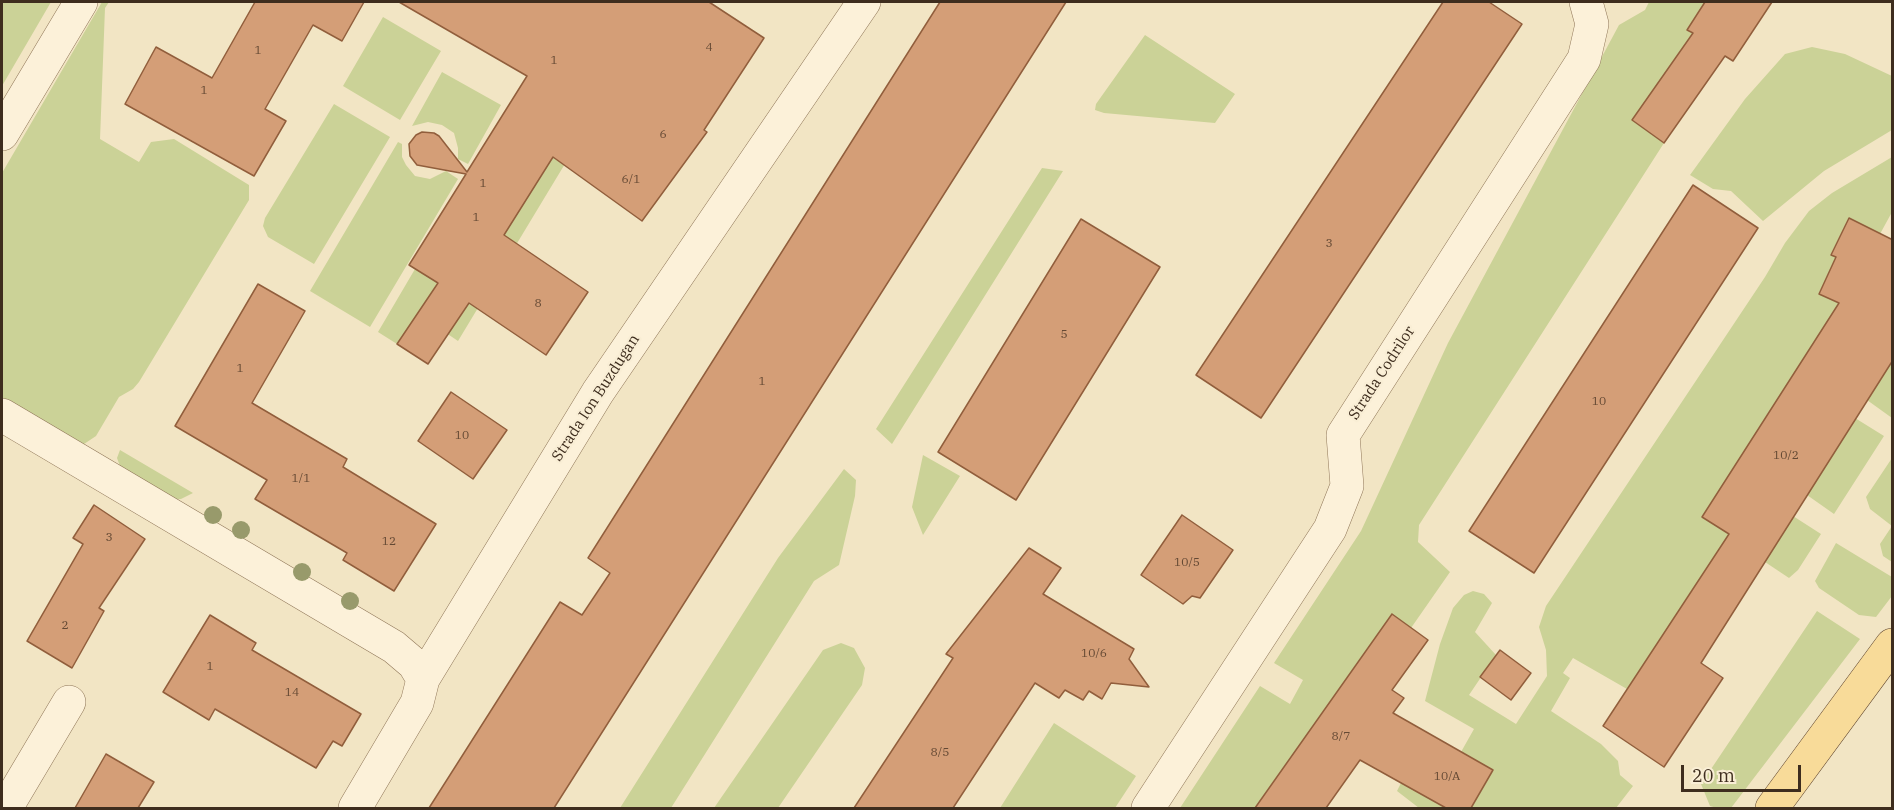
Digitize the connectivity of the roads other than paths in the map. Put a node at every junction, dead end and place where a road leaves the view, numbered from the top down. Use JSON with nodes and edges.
{"nodes":[{"id":1,"x":81,"y":2,"type":"edge"},
{"id":2,"x":864,"y":2,"type":"edge"},
{"id":3,"x":1586,"y":2,"type":"edge"},
{"id":4,"x":2,"y":134,"type":"edge"},
{"id":5,"x":2,"y":415,"type":"edge"},
{"id":6,"x":1893,"y":645,"type":"edge"},
{"id":7,"x":423,"y":679,"type":"junction"},
{"id":8,"x":69,"y":702,"type":"dead end"},
{"id":9,"x":6,"y":808,"type":"edge"},
{"id":10,"x":355,"y":808,"type":"edge"},
{"id":11,"x":1148,"y":808,"type":"edge"},
{"id":12,"x":1772,"y":808,"type":"edge"}],
"edges":[{"from":1,"to":4,"type":"street"},
{"from":2,"to":7,"type":"street","name":"Strada Ion Buzdugan"},
{"from":3,"to":11,"type":"street","name":"Strada Codrilor"},
{"from":5,"to":7,"type":"street"},
{"from":6,"to":12,"type":"main road"},
{"from":7,"to":10,"type":"street","name":"Strada Ion Buzdugan"},
{"from":8,"to":9,"type":"street"}]}
